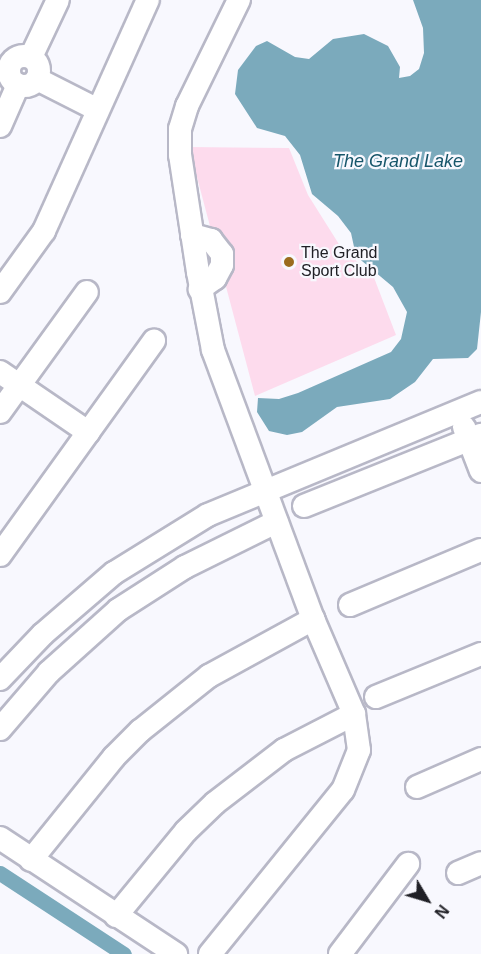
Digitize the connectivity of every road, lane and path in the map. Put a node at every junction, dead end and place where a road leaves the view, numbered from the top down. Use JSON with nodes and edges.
{"nodes":[{"id":1,"x":58,"y":0,"type":"edge"},
{"id":2,"x":147,"y":0,"type":"edge"},
{"id":3,"x":238,"y":0,"type":"edge"},
{"id":4,"x":19,"y":69,"type":"edge"},
{"id":5,"x":98,"y":110,"type":"junction"},
{"id":6,"x":0,"y":126,"type":"edge"},
{"id":7,"x":0,"y":292,"type":"edge"},
{"id":8,"x":87,"y":292,"type":"dead end"},
{"id":9,"x":154,"y":341,"type":"dead end"},
{"id":10,"x":0,"y":372,"type":"edge"},
{"id":11,"x":19,"y":385,"type":"junction"},
{"id":12,"x":481,"y":402,"type":"edge"},
{"id":13,"x":0,"y":412,"type":"edge"},
{"id":14,"x":458,"y":412,"type":"junction"},
{"id":15,"x":88,"y":432,"type":"junction"},
{"id":16,"x":475,"y":437,"type":"edge"},
{"id":17,"x":481,"y":471,"type":"edge"},
{"id":18,"x":265,"y":488,"type":"junction"},
{"id":19,"x":304,"y":506,"type":"dead end"},
{"id":20,"x":276,"y":522,"type":"junction"},
{"id":21,"x":481,"y":550,"type":"edge"},
{"id":22,"x":0,"y":555,"type":"edge"},
{"id":23,"x":350,"y":605,"type":"dead end"},
{"id":24,"x":314,"y":619,"type":"junction"},
{"id":25,"x":481,"y":654,"type":"edge"},
{"id":26,"x":0,"y":679,"type":"edge"},
{"id":27,"x":376,"y":697,"type":"dead end"},
{"id":28,"x":354,"y":714,"type":"junction"},
{"id":29,"x":0,"y":729,"type":"edge"},
{"id":30,"x":481,"y":759,"type":"edge"},
{"id":31,"x":417,"y":787,"type":"dead end"},
{"id":32,"x":0,"y":838,"type":"edge"},
{"id":33,"x":31,"y":860,"type":"junction"},
{"id":34,"x":481,"y":863,"type":"edge"},
{"id":35,"x":408,"y":864,"type":"dead end"},
{"id":36,"x":458,"y":873,"type":"dead end"},
{"id":37,"x":116,"y":916,"type":"junction"},
{"id":38,"x":176,"y":954,"type":"edge"},
{"id":39,"x":210,"y":954,"type":"edge"},
{"id":40,"x":340,"y":954,"type":"edge"}],
"edges":[{"from":1,"to":4,"type":"street"},
{"from":2,"to":5,"type":"street"},
{"from":3,"to":18,"type":"street"},
{"from":4,"to":5,"type":"street"},
{"from":4,"to":6,"type":"street"},
{"from":5,"to":7,"type":"street"},
{"from":8,"to":11,"type":"street"},
{"from":9,"to":15,"type":"street"},
{"from":10,"to":11,"type":"street"},
{"from":11,"to":13,"type":"street"},
{"from":11,"to":15,"type":"street"},
{"from":12,"to":14,"type":"street"},
{"from":14,"to":16,"type":"street"},
{"from":14,"to":18,"type":"street"},
{"from":15,"to":22,"type":"street"},
{"from":16,"to":17,"type":"street"},
{"from":16,"to":19,"type":"street"},
{"from":18,"to":20,"type":"street"},
{"from":18,"to":26,"type":"street"},
{"from":20,"to":24,"type":"street"},
{"from":20,"to":29,"type":"street"},
{"from":21,"to":23,"type":"street"},
{"from":24,"to":28,"type":"street"},
{"from":24,"to":33,"type":"street"},
{"from":25,"to":27,"type":"street"},
{"from":28,"to":37,"type":"street"},
{"from":28,"to":39,"type":"street"},
{"from":30,"to":31,"type":"street"},
{"from":32,"to":33,"type":"street"},
{"from":33,"to":37,"type":"street"},
{"from":34,"to":36,"type":"street"},
{"from":35,"to":40,"type":"street"},
{"from":37,"to":38,"type":"street"}]}
